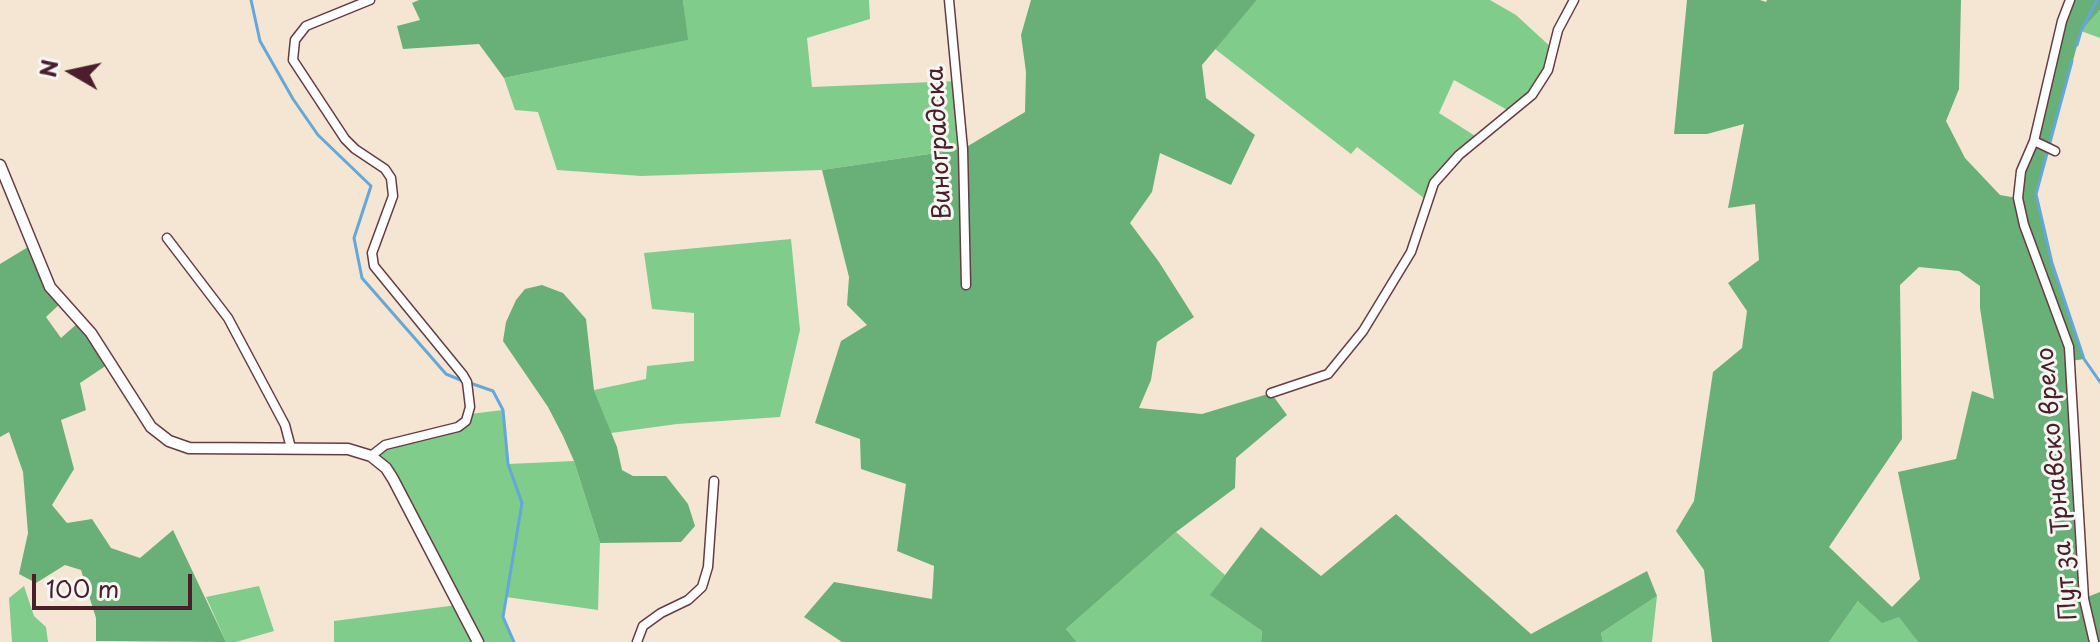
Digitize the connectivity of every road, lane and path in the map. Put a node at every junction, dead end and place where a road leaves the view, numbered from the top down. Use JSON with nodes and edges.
{"nodes":[{"id":1,"x":370,"y":0,"type":"edge"},
{"id":2,"x":949,"y":0,"type":"edge"},
{"id":3,"x":1574,"y":0,"type":"edge"},
{"id":4,"x":2070,"y":0,"type":"edge"},
{"id":5,"x":2038,"y":143,"type":"junction"},
{"id":6,"x":2055,"y":151,"type":"dead end"},
{"id":7,"x":0,"y":165,"type":"edge"},
{"id":8,"x":167,"y":238,"type":"dead end"},
{"id":9,"x":966,"y":285,"type":"dead end"},
{"id":10,"x":1271,"y":393,"type":"dead end"},
{"id":11,"x":291,"y":448,"type":"junction"},
{"id":12,"x":371,"y":456,"type":"junction"},
{"id":13,"x":714,"y":481,"type":"dead end"},
{"id":14,"x":478,"y":642,"type":"edge"},
{"id":15,"x":637,"y":642,"type":"edge"},
{"id":16,"x":2094,"y":642,"type":"edge"}],
"edges":[{"from":1,"to":12,"type":"street"},
{"from":2,"to":9,"type":"street","name":"Виноградска"},
{"from":3,"to":10,"type":"street"},
{"from":4,"to":5,"type":"street","name":"Пут за Трнавско врело"},
{"from":5,"to":6,"type":"street"},
{"from":5,"to":16,"type":"street","name":"Пут за Трнавско врело"},
{"from":7,"to":11,"type":"street"},
{"from":8,"to":11,"type":"street"},
{"from":11,"to":12,"type":"street"},
{"from":12,"to":14,"type":"street"},
{"from":13,"to":15,"type":"street"}]}
